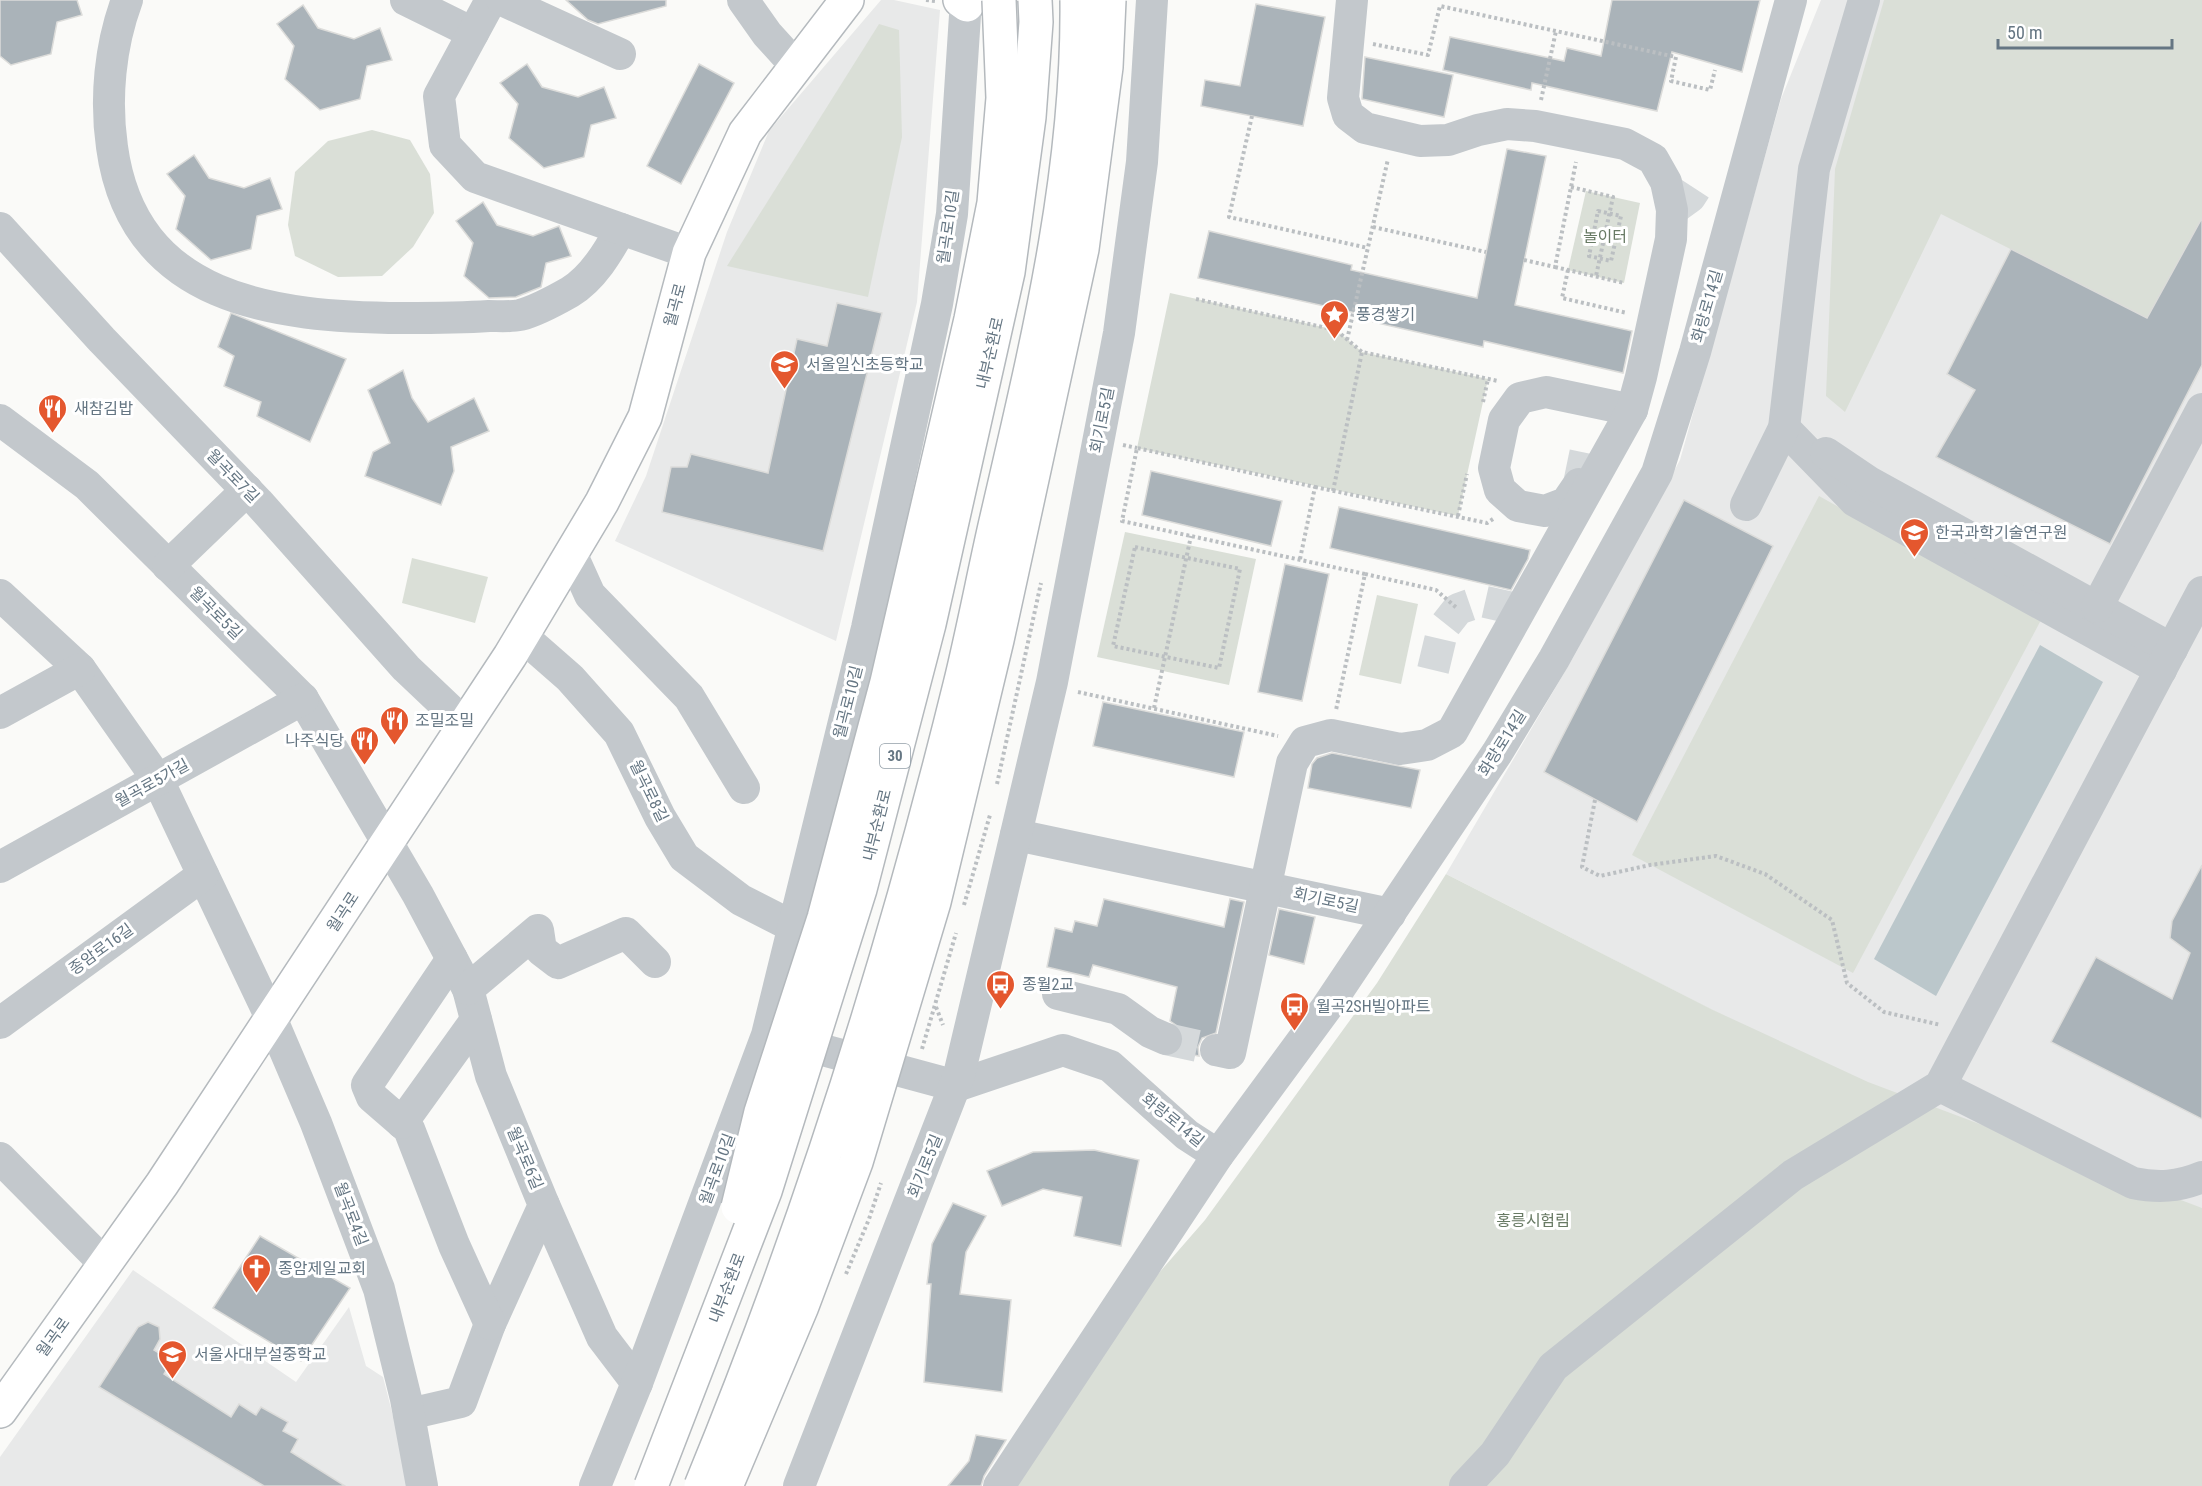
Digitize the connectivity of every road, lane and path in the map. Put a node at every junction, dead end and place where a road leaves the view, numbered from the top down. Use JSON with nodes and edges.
{"nodes":[{"id":1,"x":127,"y":0,"type":"edge"},
{"id":2,"x":406,"y":0,"type":"edge"},
{"id":3,"x":491,"y":0,"type":"edge"},
{"id":4,"x":502,"y":0,"type":"edge"},
{"id":5,"x":743,"y":0,"type":"edge"},
{"id":6,"x":999,"y":0,"type":"edge"},
{"id":7,"x":1035,"y":0,"type":"edge"},
{"id":8,"x":1077,"y":0,"type":"edge"},
{"id":9,"x":1109,"y":0,"type":"edge"},
{"id":10,"x":1152,"y":0,"type":"edge"},
{"id":11,"x":1352,"y":0,"type":"edge"},
{"id":12,"x":1791,"y":0,"type":"edge"},
{"id":13,"x":1864,"y":0,"type":"edge"},
{"id":14,"x":847,"y":1,"type":"edge"},
{"id":15,"x":964,"y":2,"type":"edge"},
{"id":16,"x":1556,"y":31,"type":"junction"},
{"id":17,"x":473,"y":33,"type":"junction"},
{"id":18,"x":1349,"y":39,"type":"junction"},
{"id":19,"x":620,"y":54,"type":"dead end"},
{"id":20,"x":796,"y":66,"type":"junction"},
{"id":21,"x":1715,"y":70,"type":"dead end"},
{"id":22,"x":1251,"y":116,"type":"dead end"},
{"id":23,"x":1535,"y":126,"type":"junction"},
{"id":24,"x":1394,"y":135,"type":"junction"},
{"id":25,"x":1582,"y":135,"type":"junction"},
{"id":26,"x":1571,"y":187,"type":"junction"},
{"id":27,"x":1598,"y":211,"type":"joint"},
{"id":28,"x":1373,"y":227,"type":"junction"},
{"id":29,"x":0,"y":228,"type":"edge"},
{"id":30,"x":621,"y":230,"type":"junction"},
{"id":31,"x":1368,"y":248,"type":"junction"},
{"id":32,"x":1486,"y":252,"type":"dead end"},
{"id":33,"x":689,"y":253,"type":"junction"},
{"id":34,"x":1524,"y":260,"type":"dead end"},
{"id":35,"x":1555,"y":267,"type":"junction"},
{"id":36,"x":1568,"y":270,"type":"junction"},
{"id":37,"x":1596,"y":276,"type":"junction"},
{"id":38,"x":1624,"y":283,"type":"dead end"},
{"id":39,"x":1196,"y":299,"type":"dead end"},
{"id":40,"x":1654,"y":319,"type":"junction"},
{"id":41,"x":1347,"y":340,"type":"junction"},
{"id":42,"x":1362,"y":352,"type":"junction"},
{"id":43,"x":1499,"y":382,"type":"dead end"},
{"id":44,"x":2202,"y":409,"type":"edge"},
{"id":45,"x":1632,"y":410,"type":"junction"},
{"id":46,"x":0,"y":420,"type":"edge"},
{"id":47,"x":1784,"y":428,"type":"junction"},
{"id":48,"x":1580,"y":484,"type":"tunnel mouth"},
{"id":49,"x":1316,"y":487,"type":"junction"},
{"id":50,"x":247,"y":490,"type":"junction"},
{"id":51,"x":1333,"y":491,"type":"junction"},
{"id":52,"x":1746,"y":504,"type":"dead end"},
{"id":53,"x":1518,"y":506,"type":"junction"},
{"id":54,"x":1191,"y":536,"type":"junction"},
{"id":55,"x":571,"y":553,"type":"junction"},
{"id":56,"x":1186,"y":558,"type":"junction"},
{"id":57,"x":1300,"y":559,"type":"junction"},
{"id":58,"x":168,"y":566,"type":"junction"},
{"id":59,"x":1365,"y":574,"type":"junction"},
{"id":60,"x":2202,"y":592,"type":"edge"},
{"id":61,"x":0,"y":595,"type":"edge"},
{"id":62,"x":2097,"y":608,"type":"junction"},
{"id":63,"x":1458,"y":609,"type":"dead end"},
{"id":64,"x":522,"y":636,"type":"junction"},
{"id":65,"x":1165,"y":657,"type":"junction"},
{"id":66,"x":2166,"y":659,"type":"junction"},
{"id":67,"x":80,"y":669,"type":"junction"},
{"id":68,"x":1051,"y":687,"type":"junction"},
{"id":69,"x":303,"y":699,"type":"junction"},
{"id":70,"x":1154,"y":708,"type":"junction"},
{"id":71,"x":0,"y":713,"type":"edge"},
{"id":72,"x":465,"y":724,"type":"junction"},
{"id":73,"x":1318,"y":738,"type":"junction"},
{"id":74,"x":158,"y":780,"type":"junction"},
{"id":75,"x":744,"y":788,"type":"dead end"},
{"id":76,"x":1595,"y":800,"type":"dead end"},
{"id":77,"x":1016,"y":835,"type":"junction"},
{"id":78,"x":387,"y":845,"type":"junction"},
{"id":79,"x":0,"y":867,"type":"edge"},
{"id":80,"x":203,"y":875,"type":"junction"},
{"id":81,"x":1266,"y":887,"type":"junction"},
{"id":82,"x":1390,"y":914,"type":"junction"},
{"id":83,"x":792,"y":926,"type":"junction"},
{"id":84,"x":452,"y":959,"type":"junction"},
{"id":85,"x":655,"y":962,"type":"dead end"},
{"id":86,"x":468,"y":989,"type":"junction"},
{"id":87,"x":1058,"y":994,"type":"dead end"},
{"id":88,"x":272,"y":1020,"type":"junction"},
{"id":89,"x":476,"y":1020,"type":"junction"},
{"id":90,"x":0,"y":1023,"type":"edge"},
{"id":91,"x":1968,"y":1032,"type":"junction"},
{"id":92,"x":766,"y":1035,"type":"junction"},
{"id":93,"x":1166,"y":1039,"type":"tunnel mouth"},
{"id":94,"x":1216,"y":1050,"type":"dead end"},
{"id":95,"x":956,"y":1086,"type":"junction"},
{"id":96,"x":1940,"y":1086,"type":"junction"},
{"id":97,"x":402,"y":1123,"type":"junction"},
{"id":98,"x":1218,"y":1155,"type":"junction"},
{"id":99,"x":0,"y":1158,"type":"edge"},
{"id":100,"x":2202,"y":1178,"type":"edge"},
{"id":101,"x":544,"y":1205,"type":"junction"},
{"id":102,"x":105,"y":1264,"type":"junction"},
{"id":103,"x":490,"y":1324,"type":"junction"},
{"id":104,"x":637,"y":1383,"type":"junction"},
{"id":105,"x":0,"y":1411,"type":"edge"},
{"id":106,"x":409,"y":1414,"type":"junction"},
{"id":107,"x":422,"y":1486,"type":"edge"},
{"id":108,"x":595,"y":1486,"type":"edge"},
{"id":109,"x":651,"y":1486,"type":"edge"},
{"id":110,"x":701,"y":1486,"type":"edge"},
{"id":111,"x":726,"y":1486,"type":"edge"},
{"id":112,"x":799,"y":1486,"type":"edge"},
{"id":113,"x":999,"y":1486,"type":"edge"},
{"id":114,"x":1465,"y":1486,"type":"edge"}],
"edges":[{"from":1,"to":30,"type":"street"},
{"from":2,"to":17,"type":"street"},
{"from":3,"to":17,"type":"street"},
{"from":4,"to":19,"type":"street"},
{"from":5,"to":20,"type":"street"},
{"from":6,"to":109,"type":"main road","bridge":true},
{"from":7,"to":109,"type":"main road","name":"내부순환로","number":"30","bridge":true},
{"from":8,"to":110,"type":"main road","bridge":true},
{"from":9,"to":111,"type":"main road","bridge":true},
{"from":10,"to":68,"type":"street","name":"회기로5길"},
{"from":11,"to":18,"type":"street"},
{"from":12,"to":82,"type":"street","name":"화랑로14길"},
{"from":13,"to":47,"type":"street"},
{"from":14,"to":20,"type":"main road","name":"월곡로"},
{"from":15,"to":83,"type":"street","name":"월곡로10길"},
{"from":16,"to":18,"type":"path"},
{"from":16,"to":21,"type":"path"},
{"from":16,"to":23,"type":"path"},
{"from":17,"to":30,"type":"street"},
{"from":18,"to":24,"type":"street"},
{"from":20,"to":33,"type":"main road","name":"월곡로"},
{"from":22,"to":31,"type":"path"},
{"from":23,"to":24,"type":"street"},
{"from":23,"to":25,"type":"street"},
{"from":24,"to":28,"type":"path"},
{"from":25,"to":26,"type":"path"},
{"from":25,"to":40,"type":"street"},
{"from":26,"to":35,"type":"path"},
{"from":26,"to":37,"type":"path"},
{"from":27,"to":27,"type":"path"},
{"from":28,"to":31,"type":"path"},
{"from":28,"to":32,"type":"path"},
{"from":29,"to":50,"type":"street","name":"월곡로7길"},
{"from":30,"to":33,"type":"street"},
{"from":31,"to":41,"type":"path"},
{"from":33,"to":55,"type":"main road","name":"월곡로"},
{"from":34,"to":35,"type":"path"},
{"from":35,"to":36,"type":"path"},
{"from":36,"to":37,"type":"path"},
{"from":36,"to":40,"type":"path"},
{"from":37,"to":38,"type":"path"},
{"from":39,"to":41,"type":"path"},
{"from":40,"to":45,"type":"street"},
{"from":41,"to":42,"type":"path"},
{"from":42,"to":43,"type":"path"},
{"from":42,"to":51,"type":"path"},
{"from":44,"to":62,"type":"street"},
{"from":45,"to":53,"type":"street"},
{"from":45,"to":73,"type":"street"},
{"from":46,"to":58,"type":"street","name":"월곡로5길"},
{"from":47,"to":52,"type":"street"},
{"from":47,"to":62,"type":"street"},
{"from":47,"to":66,"type":"street"},
{"from":48,"to":53,"type":"street"},
{"from":49,"to":51,"type":"path"},
{"from":49,"to":54,"type":"path"},
{"from":49,"to":57,"type":"path"},
{"from":50,"to":58,"type":"street"},
{"from":50,"to":72,"type":"street","name":"월곡로7길"},
{"from":51,"to":53,"type":"path"},
{"from":54,"to":56,"type":"path"},
{"from":54,"to":57,"type":"path"},
{"from":55,"to":64,"type":"main road","name":"월곡로"},
{"from":55,"to":75,"type":"street"},
{"from":56,"to":65,"type":"path"},
{"from":56,"to":65,"type":"path"},
{"from":56,"to":65,"type":"path"},
{"from":57,"to":59,"type":"path"},
{"from":58,"to":69,"type":"street","name":"월곡로5길"},
{"from":59,"to":63,"type":"path"},
{"from":59,"to":73,"type":"path"},
{"from":60,"to":66,"type":"street"},
{"from":61,"to":67,"type":"street"},
{"from":62,"to":66,"type":"street"},
{"from":64,"to":72,"type":"main road","name":"월곡로"},
{"from":64,"to":83,"type":"street","name":"월곡로8길"},
{"from":65,"to":70,"type":"path"},
{"from":66,"to":91,"type":"street"},
{"from":67,"to":71,"type":"street"},
{"from":67,"to":74,"type":"street"},
{"from":68,"to":70,"type":"path"},
{"from":68,"to":77,"type":"street","name":"회기로5길"},
{"from":69,"to":74,"type":"street","name":"월곡로5가길"},
{"from":69,"to":78,"type":"street","name":"월곡로5길"},
{"from":70,"to":73,"type":"path"},
{"from":72,"to":78,"type":"main road","name":"월곡로"},
{"from":73,"to":81,"type":"street"},
{"from":74,"to":79,"type":"street","name":"월곡로5가길"},
{"from":74,"to":80,"type":"street"},
{"from":76,"to":91,"type":"path"},
{"from":77,"to":81,"type":"street","name":"회기로5길"},
{"from":77,"to":95,"type":"street","name":"회기로5길"},
{"from":78,"to":84,"type":"street","name":"월곡로6길"},
{"from":78,"to":88,"type":"main road","name":"월곡로"},
{"from":80,"to":88,"type":"street"},
{"from":80,"to":90,"type":"street","name":"종암로16길"},
{"from":81,"to":82,"type":"street","name":"회기로5길"},
{"from":81,"to":94,"type":"street"},
{"from":82,"to":98,"type":"street","name":"화랑로14길"},
{"from":83,"to":92,"type":"street","name":"월곡로10길"},
{"from":84,"to":86,"type":"street","name":"월곡로6길"},
{"from":84,"to":97,"type":"street"},
{"from":85,"to":86,"type":"street"},
{"from":86,"to":89,"type":"street","name":"월곡로6길"},
{"from":87,"to":93,"type":"street"},
{"from":88,"to":102,"type":"main road","name":"월곡로"},
{"from":88,"to":106,"type":"street","name":"월곡로4길"},
{"from":89,"to":97,"type":"street"},
{"from":89,"to":101,"type":"street","name":"월곡로6길"},
{"from":91,"to":96,"type":"street"},
{"from":92,"to":95,"type":"street"},
{"from":92,"to":104,"type":"street","name":"월곡로10길"},
{"from":95,"to":98,"type":"street","name":"화랑로14길"},
{"from":95,"to":112,"type":"street","name":"회기로5길"},
{"from":96,"to":100,"type":"street"},
{"from":96,"to":114,"type":"street"},
{"from":97,"to":103,"type":"street"},
{"from":98,"to":113,"type":"street"},
{"from":99,"to":102,"type":"street"},
{"from":101,"to":103,"type":"street","name":"월곡로6길"},
{"from":101,"to":104,"type":"street"},
{"from":102,"to":105,"type":"main road","name":"월곡로"},
{"from":103,"to":106,"type":"street","name":"월곡로6길"},
{"from":104,"to":108,"type":"street","name":"월곡로10길"},
{"from":106,"to":107,"type":"street","name":"월곡로4길"}]}
